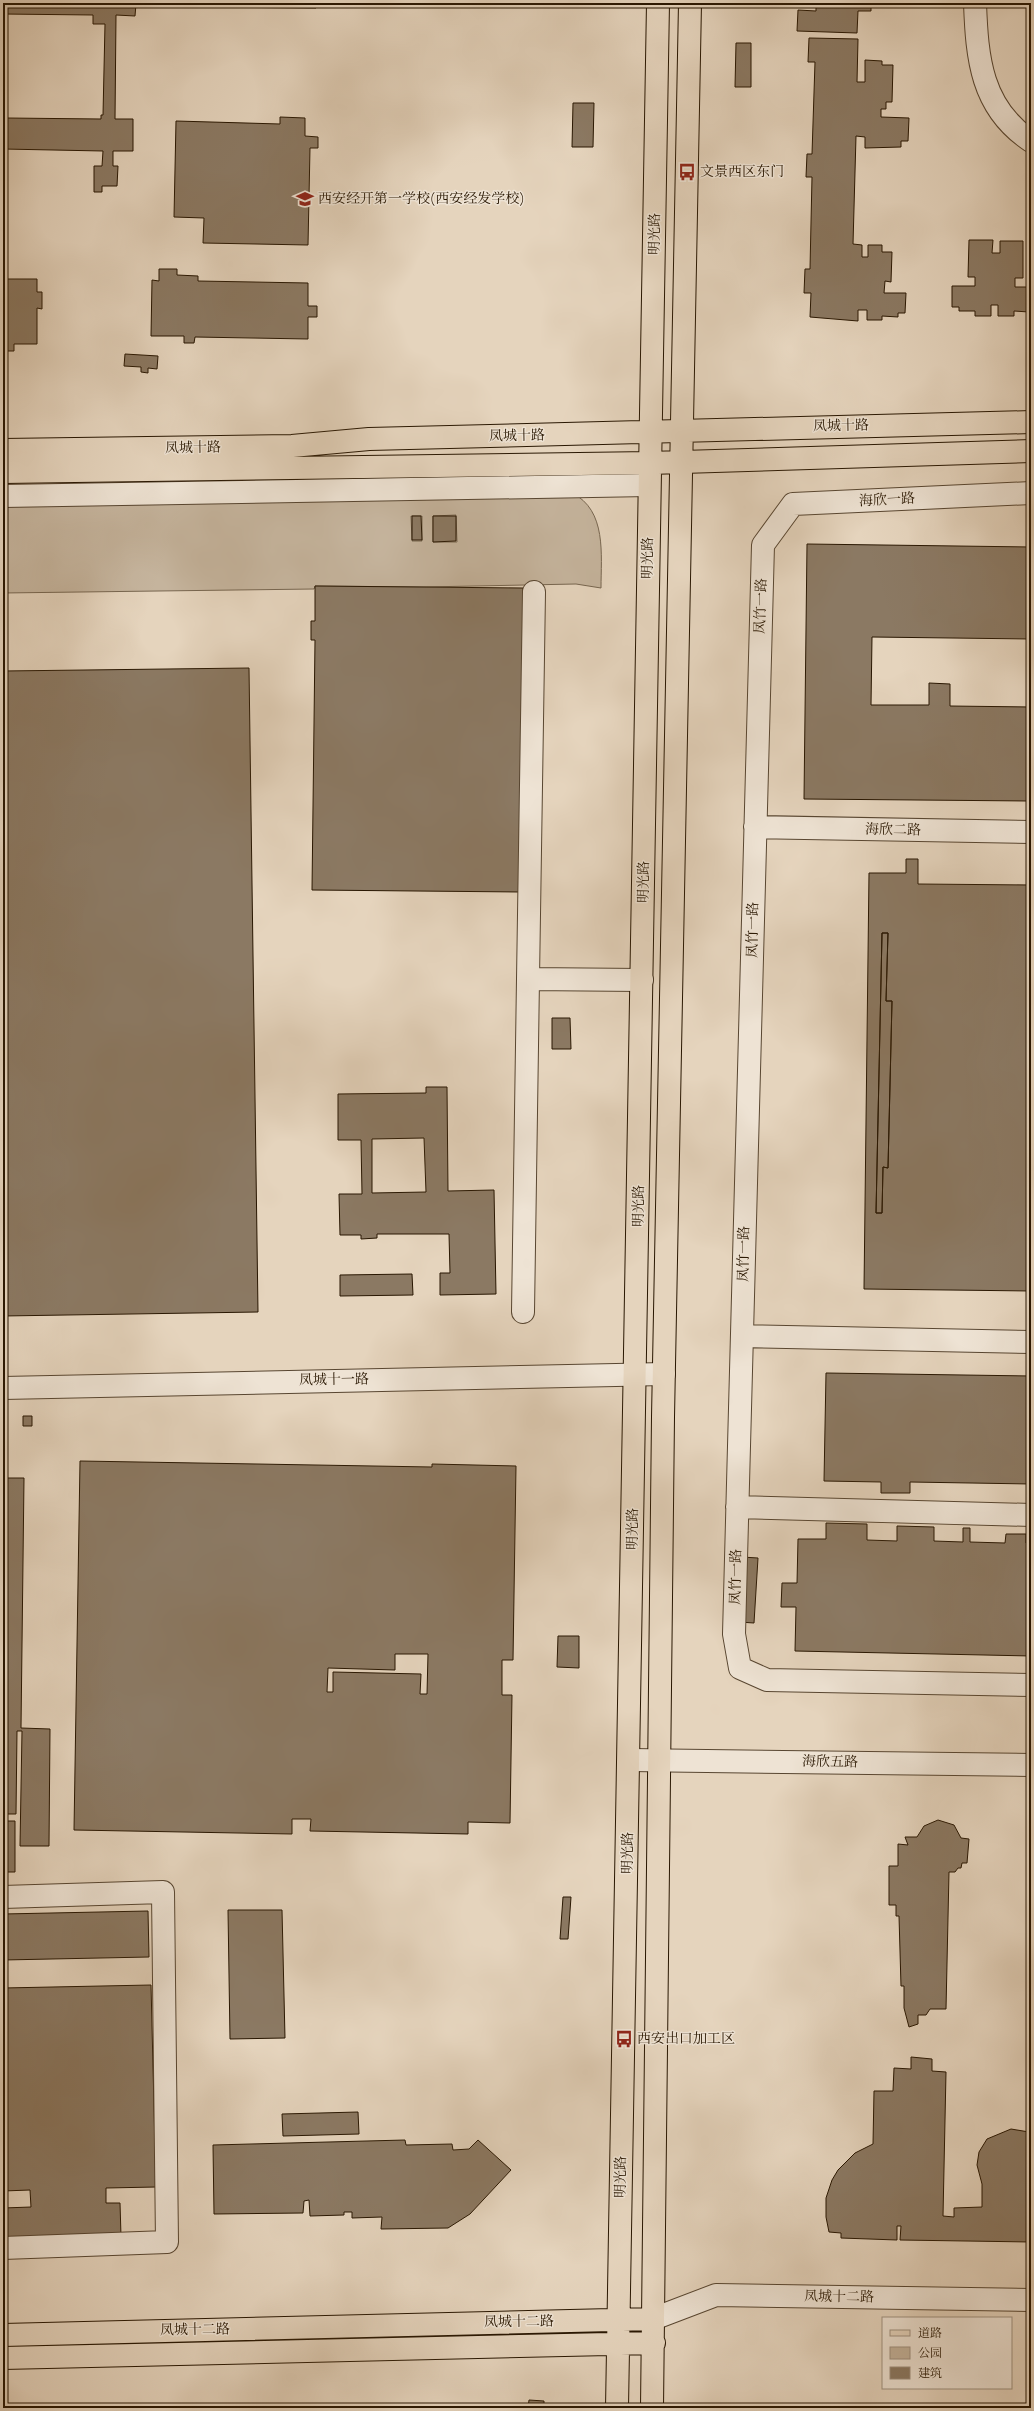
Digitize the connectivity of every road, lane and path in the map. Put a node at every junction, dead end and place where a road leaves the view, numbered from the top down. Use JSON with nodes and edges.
{"nodes":[{"id":1,"x":658,"y":3,"type":"edge"},
{"id":2,"x":690,"y":3,"type":"edge"},
{"id":3,"x":975,"y":3,"type":"edge"},
{"id":4,"x":1031,"y":142,"type":"edge"},
{"id":5,"x":1031,"y":422,"type":"edge"},
{"id":6,"x":682,"y":430,"type":"junction"},
{"id":7,"x":651,"y":432,"type":"junction"},
{"id":8,"x":3,"y":450,"type":"edge"},
{"id":9,"x":1031,"y":451,"type":"edge"},
{"id":10,"x":682,"y":463,"type":"junction"},
{"id":11,"x":650,"y":464,"type":"junction"},
{"id":12,"x":3,"y":472,"type":"edge"},
{"id":13,"x":650,"y":485,"type":"junction"},
{"id":14,"x":1031,"y":492,"type":"edge"},
{"id":15,"x":3,"y":496,"type":"edge"},
{"id":16,"x":763,"y":545,"type":"joint"},
{"id":17,"x":534,"y":592,"type":"dead end"},
{"id":18,"x":755,"y":828,"type":"junction"},
{"id":19,"x":1031,"y":832,"type":"edge"},
{"id":20,"x":528,"y":979,"type":"junction"},
{"id":21,"x":642,"y":980,"type":"junction"},
{"id":22,"x":523,"y":1312,"type":"dead end"},
{"id":23,"x":742,"y":1336,"type":"junction"},
{"id":24,"x":1031,"y":1342,"type":"edge"},
{"id":25,"x":636,"y":1374,"type":"junction"},
{"id":26,"x":664,"y":1374,"type":"junction"},
{"id":27,"x":3,"y":1388,"type":"edge"},
{"id":28,"x":737,"y":1507,"type":"junction"},
{"id":29,"x":1031,"y":1515,"type":"edge"},
{"id":30,"x":1031,"y":1685,"type":"edge"},
{"id":31,"x":630,"y":1760,"type":"junction"},
{"id":32,"x":658,"y":1760,"type":"junction"},
{"id":33,"x":1031,"y":1765,"type":"edge"},
{"id":34,"x":3,"y":1897,"type":"edge"},
{"id":35,"x":3,"y":2248,"type":"edge"},
{"id":36,"x":1031,"y":2300,"type":"edge"},
{"id":37,"x":653,"y":2319,"type":"junction"},
{"id":38,"x":618,"y":2320,"type":"junction"},
{"id":39,"x":3,"y":2335,"type":"edge"},
{"id":40,"x":654,"y":2343,"type":"junction"},
{"id":41,"x":618,"y":2344,"type":"junction"},
{"id":42,"x":3,"y":2358,"type":"edge"},
{"id":43,"x":617,"y":2408,"type":"edge"},
{"id":44,"x":652,"y":2408,"type":"edge"}],
"edges":[{"from":1,"to":7,"type":"main road","name":"明光路"},
{"from":2,"to":6,"type":"main road","name":"明光路"},
{"from":3,"to":4,"type":"street"},
{"from":5,"to":6,"type":"main road","name":"凤城十路"},
{"from":6,"to":7,"type":"main road","name":"凤城十路"},
{"from":6,"to":10,"type":"main road","name":"明光路"},
{"from":7,"to":8,"type":"main road","name":"凤城十路"},
{"from":7,"to":11,"type":"main road","name":"明光路"},
{"from":9,"to":10,"type":"main road","name":"凤城十路"},
{"from":10,"to":11,"type":"main road","name":"凤城十路"},
{"from":10,"to":26,"type":"main road","name":"明光路"},
{"from":11,"to":12,"type":"main road","name":"凤城十路"},
{"from":11,"to":13,"type":"main road","name":"明光路"},
{"from":13,"to":15,"type":"street"},
{"from":13,"to":21,"type":"main road","name":"明光路"},
{"from":14,"to":16,"type":"street","name":"海欣一路"},
{"from":16,"to":18,"type":"street","name":"凤竹一路"},
{"from":17,"to":20,"type":"street"},
{"from":18,"to":19,"type":"street","name":"海欣二路"},
{"from":18,"to":23,"type":"street","name":"凤竹一路"},
{"from":20,"to":21,"type":"street"},
{"from":20,"to":22,"type":"street"},
{"from":21,"to":25,"type":"main road","name":"明光路"},
{"from":23,"to":24,"type":"street"},
{"from":23,"to":28,"type":"street","name":"凤竹一路"},
{"from":25,"to":26,"type":"street","name":"凤城十一路"},
{"from":25,"to":27,"type":"street","name":"凤城十一路"},
{"from":25,"to":31,"type":"main road","name":"明光路"},
{"from":26,"to":32,"type":"main road","name":"明光路"},
{"from":28,"to":29,"type":"street"},
{"from":28,"to":30,"type":"street","name":"凤竹一路"},
{"from":31,"to":32,"type":"street","name":"海欣五路"},
{"from":31,"to":38,"type":"main road","name":"明光路"},
{"from":32,"to":33,"type":"street","name":"海欣五路"},
{"from":32,"to":37,"type":"main road","name":"明光路"},
{"from":34,"to":35,"type":"street"},
{"from":36,"to":37,"type":"street","name":"凤城十二路"},
{"from":37,"to":38,"type":"main road","name":"凤城十二路"},
{"from":37,"to":40,"type":"main road","name":"明光路"},
{"from":38,"to":39,"type":"main road","name":"凤城十二路"},
{"from":38,"to":41,"type":"main road","name":"明光路"},
{"from":40,"to":41,"type":"main road","name":"凤城十二路"},
{"from":40,"to":44,"type":"main road","name":"明光路"},
{"from":41,"to":42,"type":"main road","name":"凤城十二路"},
{"from":41,"to":43,"type":"main road","name":"明光路"}]}
